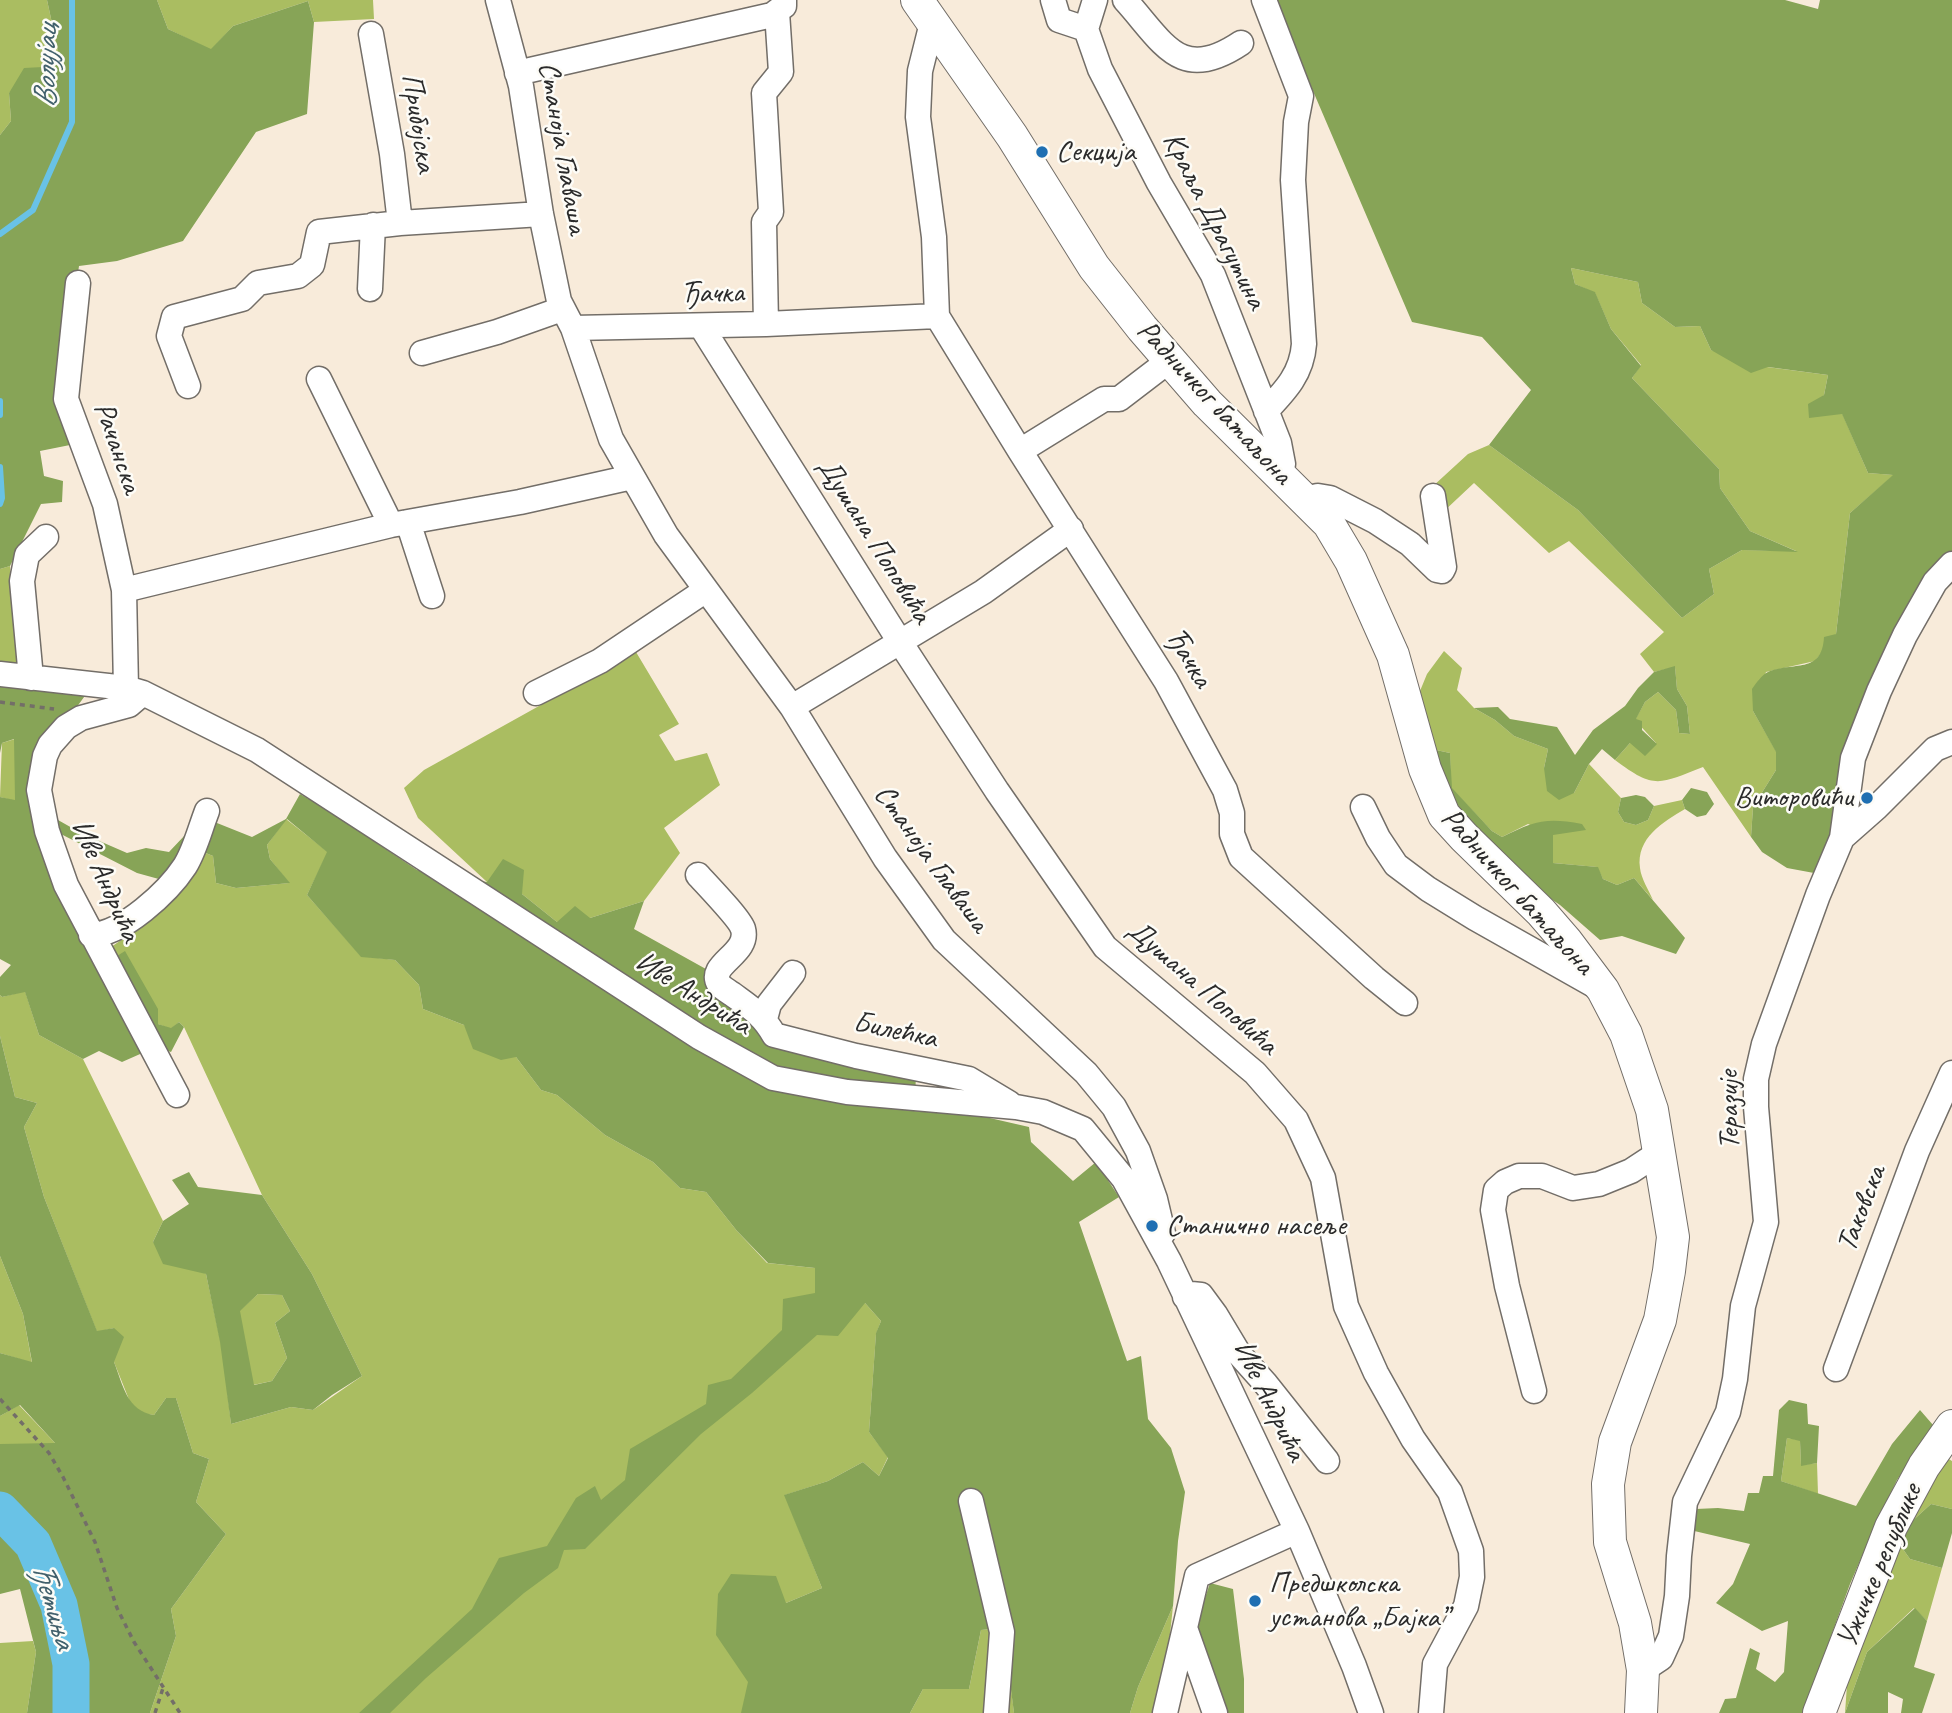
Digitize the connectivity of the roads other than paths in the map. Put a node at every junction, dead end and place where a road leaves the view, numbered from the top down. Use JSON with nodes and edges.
{"nodes":[{"id":1,"x":498,"y":0,"type":"edge"},
{"id":2,"x":1053,"y":0,"type":"edge"},
{"id":3,"x":1095,"y":0,"type":"edge"},
{"id":4,"x":1125,"y":0,"type":"edge"},
{"id":5,"x":1265,"y":0,"type":"edge"},
{"id":6,"x":780,"y":6,"type":"edge"},
{"id":7,"x":925,"y":11,"type":"edge"},
{"id":8,"x":1086,"y":29,"type":"junction"},
{"id":9,"x":371,"y":34,"type":"dead end"},
{"id":10,"x":1241,"y":43,"type":"dead end"},
{"id":11,"x":517,"y":73,"type":"junction"},
{"id":12,"x":541,"y":214,"type":"junction"},
{"id":13,"x":400,"y":223,"type":"junction"},
{"id":14,"x":373,"y":225,"type":"junction"},
{"id":15,"x":78,"y":283,"type":"dead end"},
{"id":16,"x":370,"y":289,"type":"dead end"},
{"id":17,"x":937,"y":316,"type":"junction"},
{"id":18,"x":567,"y":318,"type":"junction"},
{"id":19,"x":766,"y":324,"type":"junction"},
{"id":20,"x":701,"y":326,"type":"junction"},
{"id":21,"x":422,"y":353,"type":"dead end"},
{"id":22,"x":1170,"y":360,"type":"junction"},
{"id":23,"x":318,"y":379,"type":"dead end"},
{"id":24,"x":188,"y":386,"type":"dead end"},
{"id":25,"x":1266,"y":411,"type":"junction"},
{"id":26,"x":1020,"y":451,"type":"junction"},
{"id":27,"x":1279,"y":474,"type":"junction"},
{"id":28,"x":632,"y":477,"type":"junction"},
{"id":29,"x":1433,"y":496,"type":"dead end"},
{"id":30,"x":1305,"y":499,"type":"junction"},
{"id":31,"x":400,"y":524,"type":"junction"},
{"id":32,"x":1071,"y":529,"type":"junction"},
{"id":33,"x":46,"y":537,"type":"dead end"},
{"id":34,"x":1952,"y":564,"type":"edge"},
{"id":35,"x":124,"y":590,"type":"junction"},
{"id":36,"x":706,"y":590,"type":"junction"},
{"id":37,"x":432,"y":596,"type":"dead end"},
{"id":38,"x":900,"y":642,"type":"junction"},
{"id":39,"x":0,"y":674,"type":"edge"},
{"id":40,"x":31,"y":678,"type":"junction"},
{"id":41,"x":134,"y":691,"type":"junction"},
{"id":42,"x":536,"y":693,"type":"dead end"},
{"id":43,"x":792,"y":707,"type":"junction"},
{"id":44,"x":1952,"y":742,"type":"edge"},
{"id":45,"x":1363,"y":807,"type":"dead end"},
{"id":46,"x":207,"y":811,"type":"dead end"},
{"id":47,"x":1842,"y":838,"type":"junction"},
{"id":48,"x":698,"y":875,"type":"dead end"},
{"id":49,"x":91,"y":935,"type":"junction"},
{"id":50,"x":793,"y":973,"type":"dead end"},
{"id":51,"x":1602,"y":990,"type":"junction"},
{"id":52,"x":1405,"y":1003,"type":"dead end"},
{"id":53,"x":765,"y":1019,"type":"junction"},
{"id":54,"x":1952,"y":1073,"type":"edge"},
{"id":55,"x":177,"y":1095,"type":"dead end"},
{"id":56,"x":1016,"y":1107,"type":"junction"},
{"id":57,"x":1660,"y":1152,"type":"junction"},
{"id":58,"x":1169,"y":1261,"type":"junction"},
{"id":59,"x":1185,"y":1297,"type":"junction"},
{"id":60,"x":1836,"y":1369,"type":"dead end"},
{"id":61,"x":1534,"y":1391,"type":"dead end"},
{"id":62,"x":1952,"y":1426,"type":"edge"},
{"id":63,"x":1327,"y":1461,"type":"dead end"},
{"id":64,"x":971,"y":1501,"type":"dead end"},
{"id":65,"x":1297,"y":1531,"type":"junction"},
{"id":66,"x":1185,"y":1627,"type":"junction"},
{"id":67,"x":1643,"y":1670,"type":"junction"},
{"id":68,"x":996,"y":1713,"type":"edge"},
{"id":69,"x":1165,"y":1713,"type":"edge"},
{"id":70,"x":1215,"y":1713,"type":"edge"},
{"id":71,"x":1371,"y":1713,"type":"edge"},
{"id":72,"x":1431,"y":1713,"type":"edge"},
{"id":73,"x":1641,"y":1713,"type":"edge"},
{"id":74,"x":1819,"y":1713,"type":"edge"}],
"edges":[{"from":1,"to":11,"type":"street","name":"Станоја Главаша"},
{"from":2,"to":8,"type":"street"},
{"from":3,"to":8,"type":"street"},
{"from":4,"to":10,"type":"street"},
{"from":5,"to":25,"type":"street"},
{"from":6,"to":11,"type":"street"},
{"from":6,"to":19,"type":"street"},
{"from":7,"to":17,"type":"street","name":"Ђачка"},
{"from":7,"to":22,"type":"main road","name":"Радничког батаљона"},
{"from":8,"to":25,"type":"street","name":"Краља Драгутина"},
{"from":9,"to":13,"type":"street","name":"Прибојска"},
{"from":11,"to":12,"type":"street","name":"Станоја Главаша"},
{"from":12,"to":13,"type":"street"},
{"from":12,"to":18,"type":"street","name":"Станоја Главаша"},
{"from":13,"to":14,"type":"street"},
{"from":14,"to":16,"type":"street"},
{"from":14,"to":24,"type":"street"},
{"from":15,"to":35,"type":"street","name":"Рачанска"},
{"from":17,"to":19,"type":"street","name":"Ђачка"},
{"from":17,"to":26,"type":"street","name":"Ђачка"},
{"from":18,"to":20,"type":"street","name":"Ђачка"},
{"from":18,"to":21,"type":"street"},
{"from":18,"to":28,"type":"street","name":"Станоја Главаша"},
{"from":19,"to":20,"type":"street","name":"Ђачка"},
{"from":20,"to":38,"type":"street","name":"Душана Поповића"},
{"from":22,"to":26,"type":"street"},
{"from":22,"to":27,"type":"main road","name":"Радничког батаљона"},
{"from":23,"to":31,"type":"street"},
{"from":25,"to":27,"type":"street","name":"Краља Драгутина"},
{"from":26,"to":32,"type":"street","name":"Ђачка"},
{"from":27,"to":30,"type":"main road","name":"Радничког батаљона"},
{"from":28,"to":31,"type":"street"},
{"from":28,"to":36,"type":"street","name":"Станоја Главаша"},
{"from":29,"to":30,"type":"street"},
{"from":30,"to":51,"type":"main road","name":"Радничког батаљона"},
{"from":31,"to":35,"type":"street"},
{"from":31,"to":37,"type":"street"},
{"from":32,"to":38,"type":"street"},
{"from":32,"to":52,"type":"street","name":"Ђачка"},
{"from":33,"to":40,"type":"street"},
{"from":34,"to":47,"type":"street","name":"Теразије"},
{"from":35,"to":41,"type":"street","name":"Рачанска"},
{"from":36,"to":42,"type":"street"},
{"from":36,"to":43,"type":"street","name":"Станоја Главаша"},
{"from":38,"to":43,"type":"street"},
{"from":38,"to":72,"type":"street","name":"Душана Поповића"},
{"from":39,"to":40,"type":"street","name":"Иве Андрића"},
{"from":40,"to":41,"type":"street","name":"Иве Андрића"},
{"from":41,"to":49,"type":"street","name":"Иве Андрића"},
{"from":41,"to":56,"type":"street","name":"Иве Андрића"},
{"from":43,"to":58,"type":"street","name":"Станоја Главаша"},
{"from":44,"to":47,"type":"street"},
{"from":45,"to":51,"type":"street"},
{"from":46,"to":49,"type":"street"},
{"from":47,"to":67,"type":"street","name":"Теразије"},
{"from":48,"to":53,"type":"street","name":"Билећка"},
{"from":49,"to":55,"type":"street","name":"Иве Андрића"},
{"from":50,"to":53,"type":"street"},
{"from":51,"to":57,"type":"main road","name":"Радничког батаљона"},
{"from":53,"to":56,"type":"street","name":"Билећка"},
{"from":54,"to":60,"type":"street","name":"Таковска"},
{"from":56,"to":58,"type":"street","name":"Иве Андрића"},
{"from":57,"to":61,"type":"street"},
{"from":57,"to":67,"type":"main road","name":"Радничког батаљона"},
{"from":58,"to":59,"type":"street","name":"Иве Андрића"},
{"from":59,"to":63,"type":"street","name":"Иве Андрића"},
{"from":59,"to":65,"type":"street","name":"Иве Андрића"},
{"from":62,"to":74,"type":"main road","name":"Ужичке републике"},
{"from":64,"to":68,"type":"street"},
{"from":65,"to":66,"type":"street"},
{"from":65,"to":71,"type":"street","name":"Иве Андрића"},
{"from":66,"to":69,"type":"street"},
{"from":66,"to":70,"type":"street"},
{"from":67,"to":73,"type":"main road","name":"Радничког батаљона"}]}
